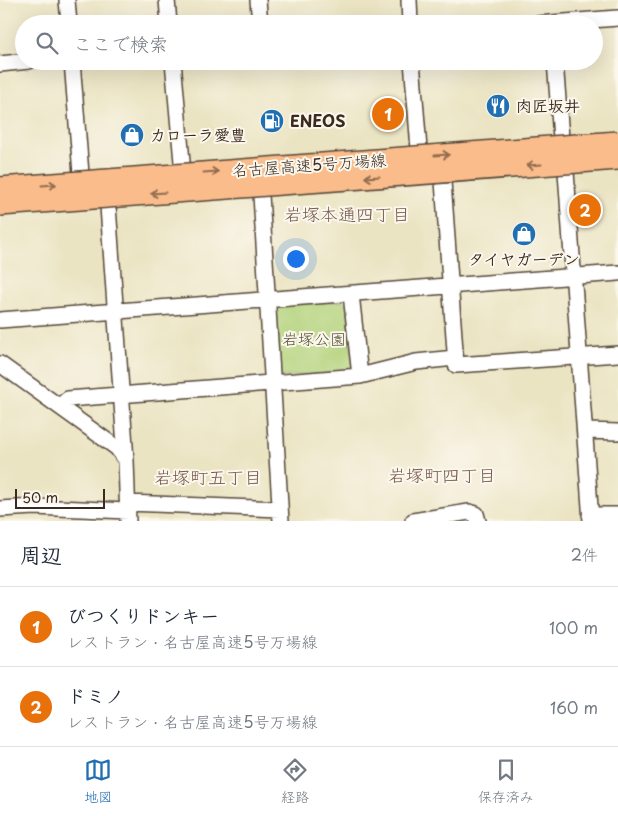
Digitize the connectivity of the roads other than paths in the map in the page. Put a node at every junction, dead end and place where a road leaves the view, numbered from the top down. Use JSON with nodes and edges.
{"nodes":[{"id":1,"x":67,"y":0,"type":"edge"},
{"id":2,"x":167,"y":0,"type":"edge"},
{"id":3,"x":258,"y":0,"type":"edge"},
{"id":4,"x":409,"y":0,"type":"edge"},
{"id":5,"x":68,"y":15,"type":"edge"},
{"id":6,"x":168,"y":15,"type":"edge"},
{"id":7,"x":259,"y":15,"type":"edge"},
{"id":8,"x":410,"y":15,"type":"edge"},
{"id":9,"x":618,"y":18,"type":"edge"},
{"id":10,"x":603,"y":19,"type":"edge"},
{"id":11,"x":15,"y":62,"type":"edge"},
{"id":12,"x":0,"y":64,"type":"edge"},
{"id":13,"x":73,"y":70,"type":"edge"},
{"id":14,"x":174,"y":70,"type":"edge"},
{"id":15,"x":413,"y":70,"type":"edge"},
{"id":16,"x":555,"y":70,"type":"edge"},
{"id":17,"x":618,"y":142,"type":"edge"},
{"id":18,"x":418,"y":149,"type":"dead end"},
{"id":19,"x":618,"y":159,"type":"edge"},
{"id":20,"x":81,"y":174,"type":"dead end"},
{"id":21,"x":443,"y":181,"type":"dead end"},
{"id":22,"x":0,"y":188,"type":"edge"},
{"id":23,"x":261,"y":195,"type":"dead end"},
{"id":24,"x":185,"y":201,"type":"dead end"},
{"id":25,"x":0,"y":205,"type":"edge"},
{"id":26,"x":108,"y":206,"type":"dead end"},
{"id":27,"x":618,"y":273,"type":"edge"},
{"id":28,"x":573,"y":277,"type":"junction"},
{"id":29,"x":450,"y":286,"type":"junction"},
{"id":30,"x":351,"y":294,"type":"junction"},
{"id":31,"x":266,"y":300,"type":"junction"},
{"id":32,"x":115,"y":311,"type":"junction"},
{"id":33,"x":0,"y":320,"type":"edge"},
{"id":34,"x":618,"y":354,"type":"edge"},
{"id":35,"x":578,"y":356,"type":"junction"},
{"id":36,"x":456,"y":358,"type":"junction"},
{"id":37,"x":0,"y":364,"type":"edge"},
{"id":38,"x":360,"y":376,"type":"junction"},
{"id":39,"x":273,"y":383,"type":"junction"},
{"id":40,"x":122,"y":395,"type":"junction"},
{"id":41,"x":60,"y":406,"type":"junction"},
{"id":42,"x":586,"y":431,"type":"junction"},
{"id":43,"x":618,"y":432,"type":"edge"},
{"id":44,"x":126,"y":460,"type":"junction"},
{"id":45,"x":0,"y":509,"type":"edge"},
{"id":46,"x":128,"y":511,"type":"edge"},
{"id":47,"x":280,"y":515,"type":"edge"},
{"id":48,"x":618,"y":515,"type":"edge"},
{"id":49,"x":590,"y":518,"type":"edge"},
{"id":50,"x":413,"y":521,"type":"edge"},
{"id":51,"x":478,"y":521,"type":"edge"}],
"edges":[{"from":1,"to":5,"type":"street"},
{"from":2,"to":6,"type":"street"},
{"from":3,"to":7,"type":"street"},
{"from":4,"to":8,"type":"street"},
{"from":9,"to":10,"type":"street"},
{"from":11,"to":12,"type":"street"},
{"from":13,"to":20,"type":"street"},
{"from":14,"to":24,"type":"street"},
{"from":15,"to":18,"type":"street"},
{"from":16,"to":28,"type":"street"},
{"from":22,"to":17,"type":"highway","name":"名古屋高速5号万場線","one_way":true,"bridge":true},
{"from":19,"to":25,"type":"highway","name":"名古屋高速5号万場線","one_way":true,"bridge":true},
{"from":21,"to":29,"type":"street"},
{"from":23,"to":31,"type":"street"},
{"from":26,"to":32,"type":"street"},
{"from":27,"to":28,"type":"street"},
{"from":28,"to":29,"type":"street"},
{"from":28,"to":35,"type":"street"},
{"from":29,"to":30,"type":"street"},
{"from":29,"to":36,"type":"street"},
{"from":30,"to":31,"type":"street"},
{"from":30,"to":38,"type":"street"},
{"from":31,"to":32,"type":"street"},
{"from":31,"to":39,"type":"street"},
{"from":32,"to":33,"type":"street"},
{"from":32,"to":40,"type":"street"},
{"from":34,"to":35,"type":"street"},
{"from":35,"to":36,"type":"street"},
{"from":35,"to":42,"type":"street"},
{"from":36,"to":38,"type":"street"},
{"from":37,"to":41,"type":"street"},
{"from":38,"to":39,"type":"street"},
{"from":39,"to":40,"type":"street"},
{"from":39,"to":47,"type":"street"},
{"from":40,"to":41,"type":"street"},
{"from":40,"to":44,"type":"street"},
{"from":41,"to":44,"type":"street"},
{"from":42,"to":43,"type":"street"},
{"from":42,"to":49,"type":"street"},
{"from":44,"to":46,"type":"street"},
{"from":45,"to":46,"type":"street"},
{"from":46,"to":47,"type":"street"},
{"from":48,"to":49,"type":"street"},
{"from":50,"to":51,"type":"street"}]}
